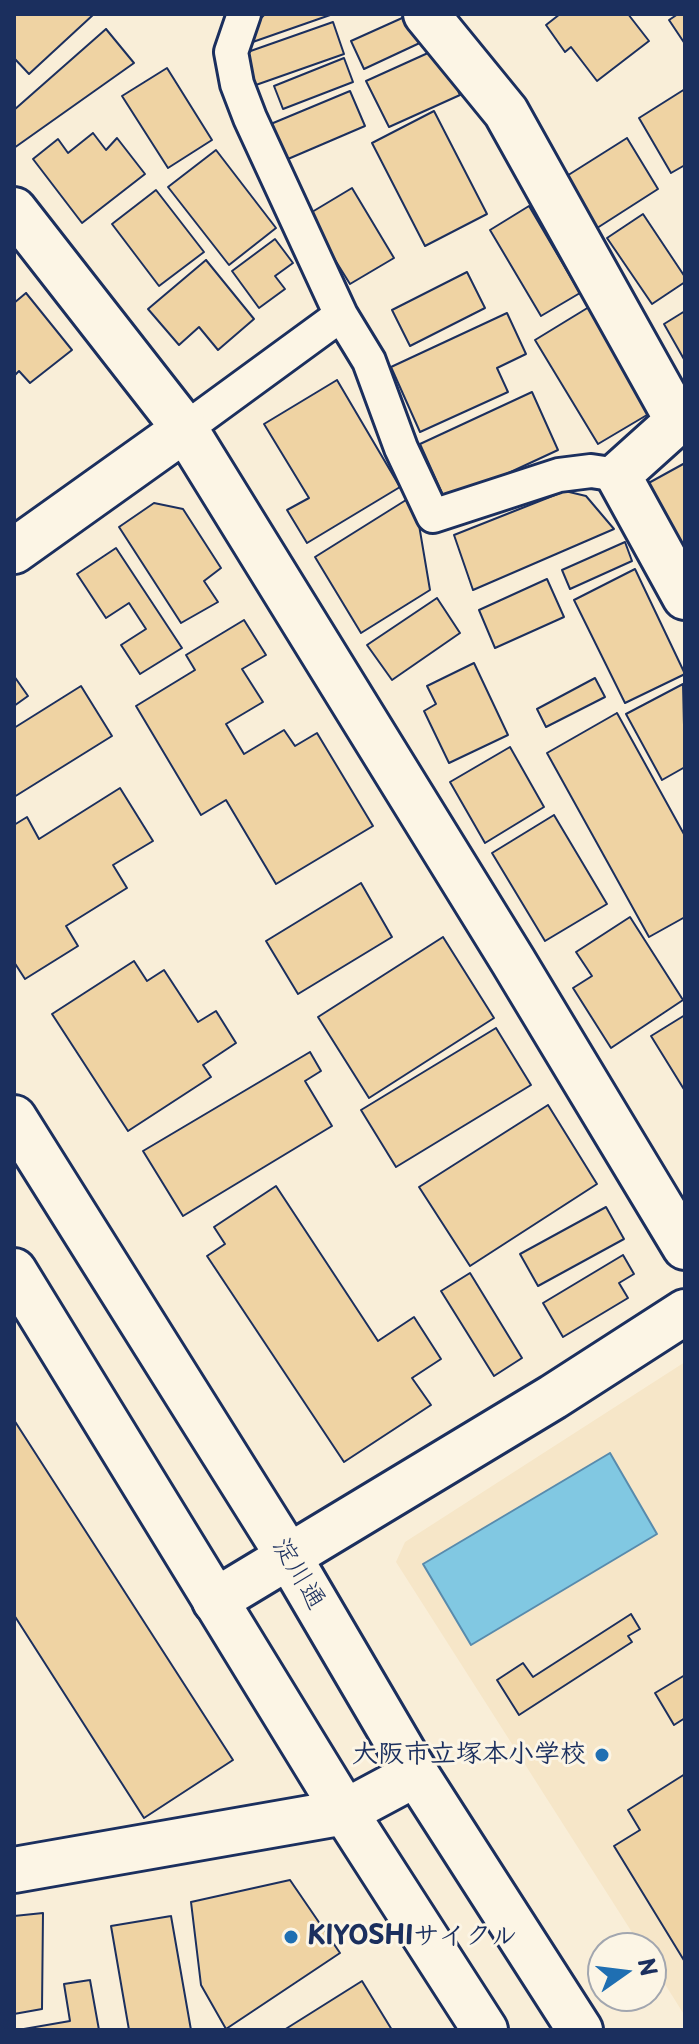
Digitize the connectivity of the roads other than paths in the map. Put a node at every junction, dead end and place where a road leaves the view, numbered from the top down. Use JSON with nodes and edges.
{"nodes":[{"id":1,"x":244,"y":14,"type":"edge"},
{"id":2,"x":426,"y":14,"type":"edge"},
{"id":3,"x":14,"y":210,"type":"edge"},
{"id":4,"x":341,"y":315,"type":"junction"},
{"id":5,"x":682,"y":421,"type":"edge"},
{"id":6,"x":185,"y":429,"type":"junction"},
{"id":7,"x":618,"y":475,"type":"junction"},
{"id":8,"x":14,"y":551,"type":"edge"},
{"id":9,"x":685,"y":597,"type":"edge"},
{"id":10,"x":14,"y":1118,"type":"edge"},
{"id":11,"x":685,"y":1247,"type":"edge"},
{"id":12,"x":14,"y":1271,"type":"edge"},
{"id":13,"x":685,"y":1312,"type":"edge"},
{"id":14,"x":289,"y":1557,"type":"junction"},
{"id":15,"x":215,"y":1601,"type":"junction"},
{"id":16,"x":416,"y":1774,"type":"junction"},
{"id":17,"x":345,"y":1812,"type":"junction"},
{"id":18,"x":14,"y":1870,"type":"edge"},
{"id":19,"x":485,"y":2030,"type":"edge"},
{"id":20,"x":580,"y":2030,"type":"edge"}],
"edges":[{"from":1,"to":4,"type":"lane"},
{"from":2,"to":5,"type":"street"},
{"from":3,"to":6,"type":"street"},
{"from":4,"to":6,"type":"lane"},
{"from":4,"to":7,"type":"lane"},
{"from":5,"to":7,"type":"street"},
{"from":6,"to":8,"type":"street"},
{"from":6,"to":11,"type":"street"},
{"from":7,"to":9,"type":"street"},
{"from":10,"to":14,"type":"street","name":"淀川通"},
{"from":12,"to":15,"type":"street"},
{"from":13,"to":14,"type":"street"},
{"from":14,"to":15,"type":"street"},
{"from":14,"to":16,"type":"street","name":"淀川通"},
{"from":15,"to":17,"type":"street"},
{"from":16,"to":17,"type":"street"},
{"from":16,"to":20,"type":"street","name":"淀川通"},
{"from":17,"to":18,"type":"street"},
{"from":17,"to":19,"type":"street"}]}
